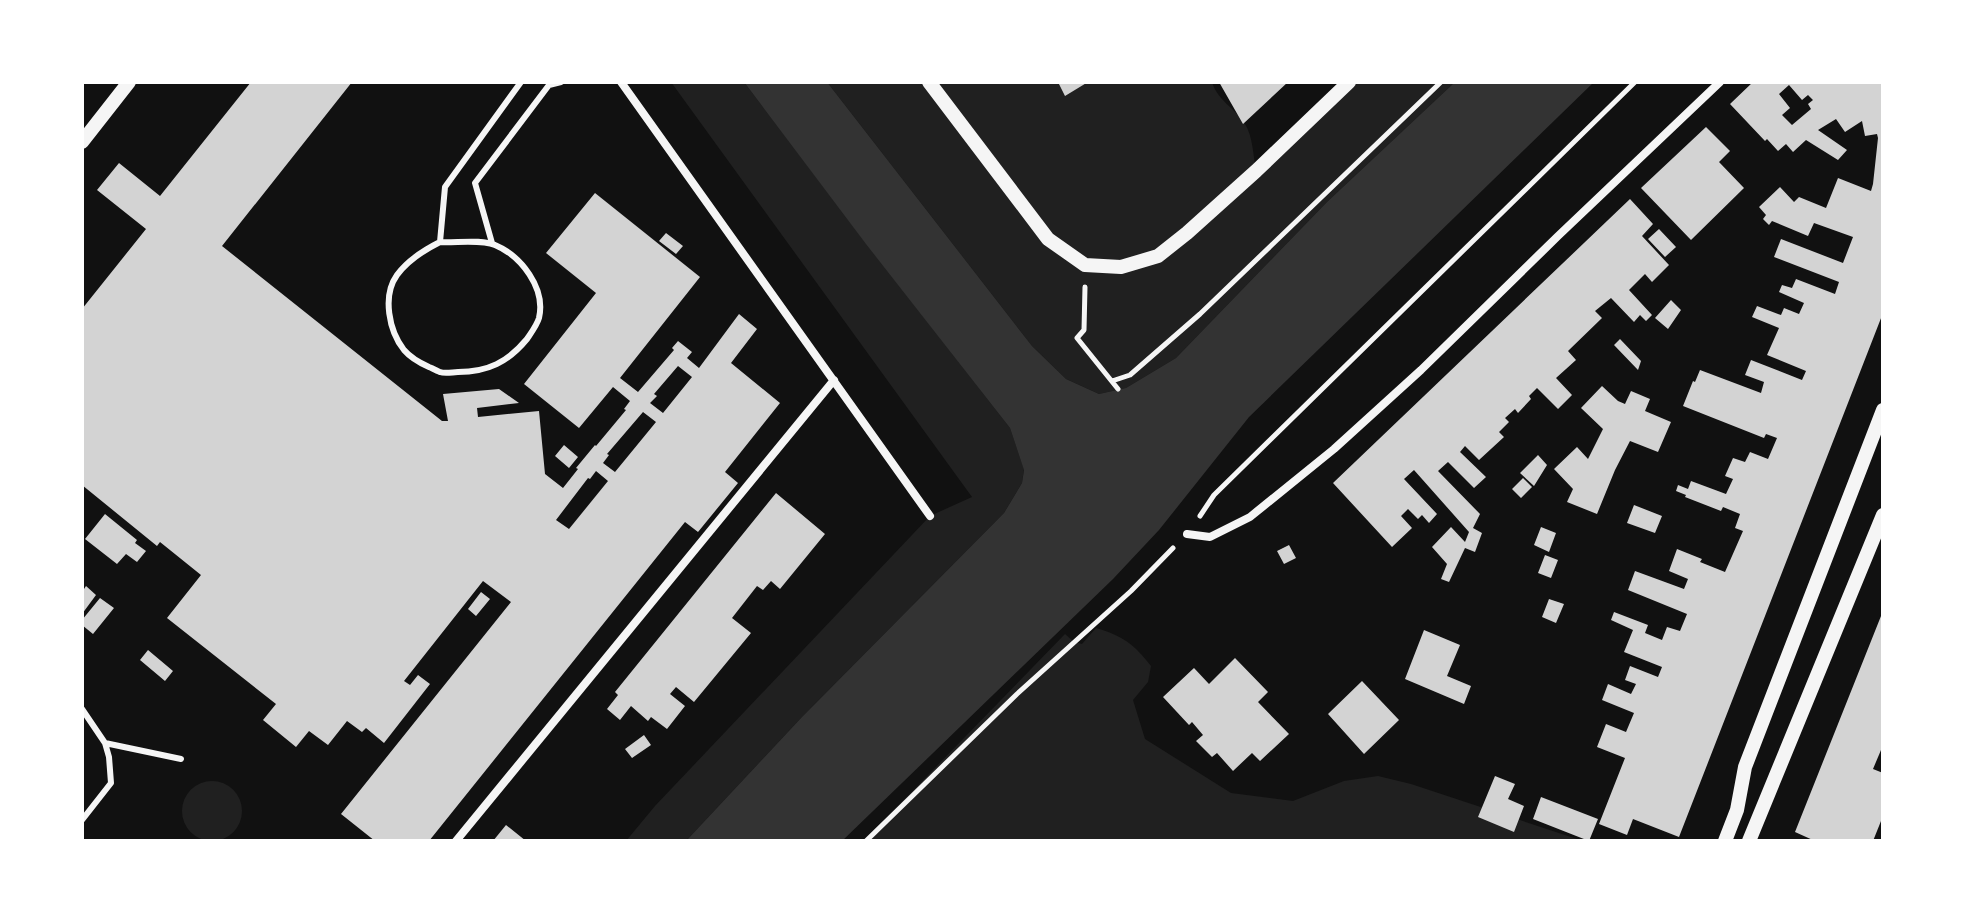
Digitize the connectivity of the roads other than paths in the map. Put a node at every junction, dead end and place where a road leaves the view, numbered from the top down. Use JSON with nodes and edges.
{"nodes":[{"id":1,"x":129,"y":82,"type":"edge"},
{"id":2,"x":521,"y":82,"type":"edge"},
{"id":3,"x":561,"y":82,"type":"edge"},
{"id":4,"x":621,"y":82,"type":"edge"},
{"id":5,"x":929,"y":82,"type":"edge"},
{"id":6,"x":1349,"y":82,"type":"edge"},
{"id":7,"x":1720,"y":82,"type":"edge"},
{"id":8,"x":82,"y":142,"type":"edge"},
{"id":9,"x":440,"y":242,"type":"junction"},
{"id":10,"x":492,"y":243,"type":"junction"},
{"id":11,"x":834,"y":380,"type":"junction"},
{"id":12,"x":1883,"y":410,"type":"edge"},
{"id":13,"x":1883,"y":515,"type":"edge"},
{"id":14,"x":930,"y":516,"type":"dead end"},
{"id":15,"x":1187,"y":534,"type":"road end"},
{"id":16,"x":82,"y":709,"type":"edge"},
{"id":17,"x":105,"y":743,"type":"junction"},
{"id":18,"x":181,"y":759,"type":"dead end"},
{"id":19,"x":82,"y":820,"type":"edge"},
{"id":20,"x":456,"y":841,"type":"edge"},
{"id":21,"x":1725,"y":841,"type":"edge"},
{"id":22,"x":1749,"y":841,"type":"edge"}],
"edges":[{"from":1,"to":8,"type":"street"},
{"from":2,"to":9,"type":"lane"},
{"from":3,"to":10,"type":"lane"},
{"from":4,"to":11,"type":"street"},
{"from":5,"to":6,"type":"street"},
{"from":7,"to":15,"type":"street"},
{"from":9,"to":10,"type":"lane"},
{"from":9,"to":10,"type":"lane"},
{"from":11,"to":14,"type":"street"},
{"from":11,"to":20,"type":"street"},
{"from":12,"to":21,"type":"street"},
{"from":13,"to":22,"type":"street"},
{"from":16,"to":17,"type":"lane"},
{"from":17,"to":18,"type":"lane"},
{"from":17,"to":19,"type":"lane"}]}
